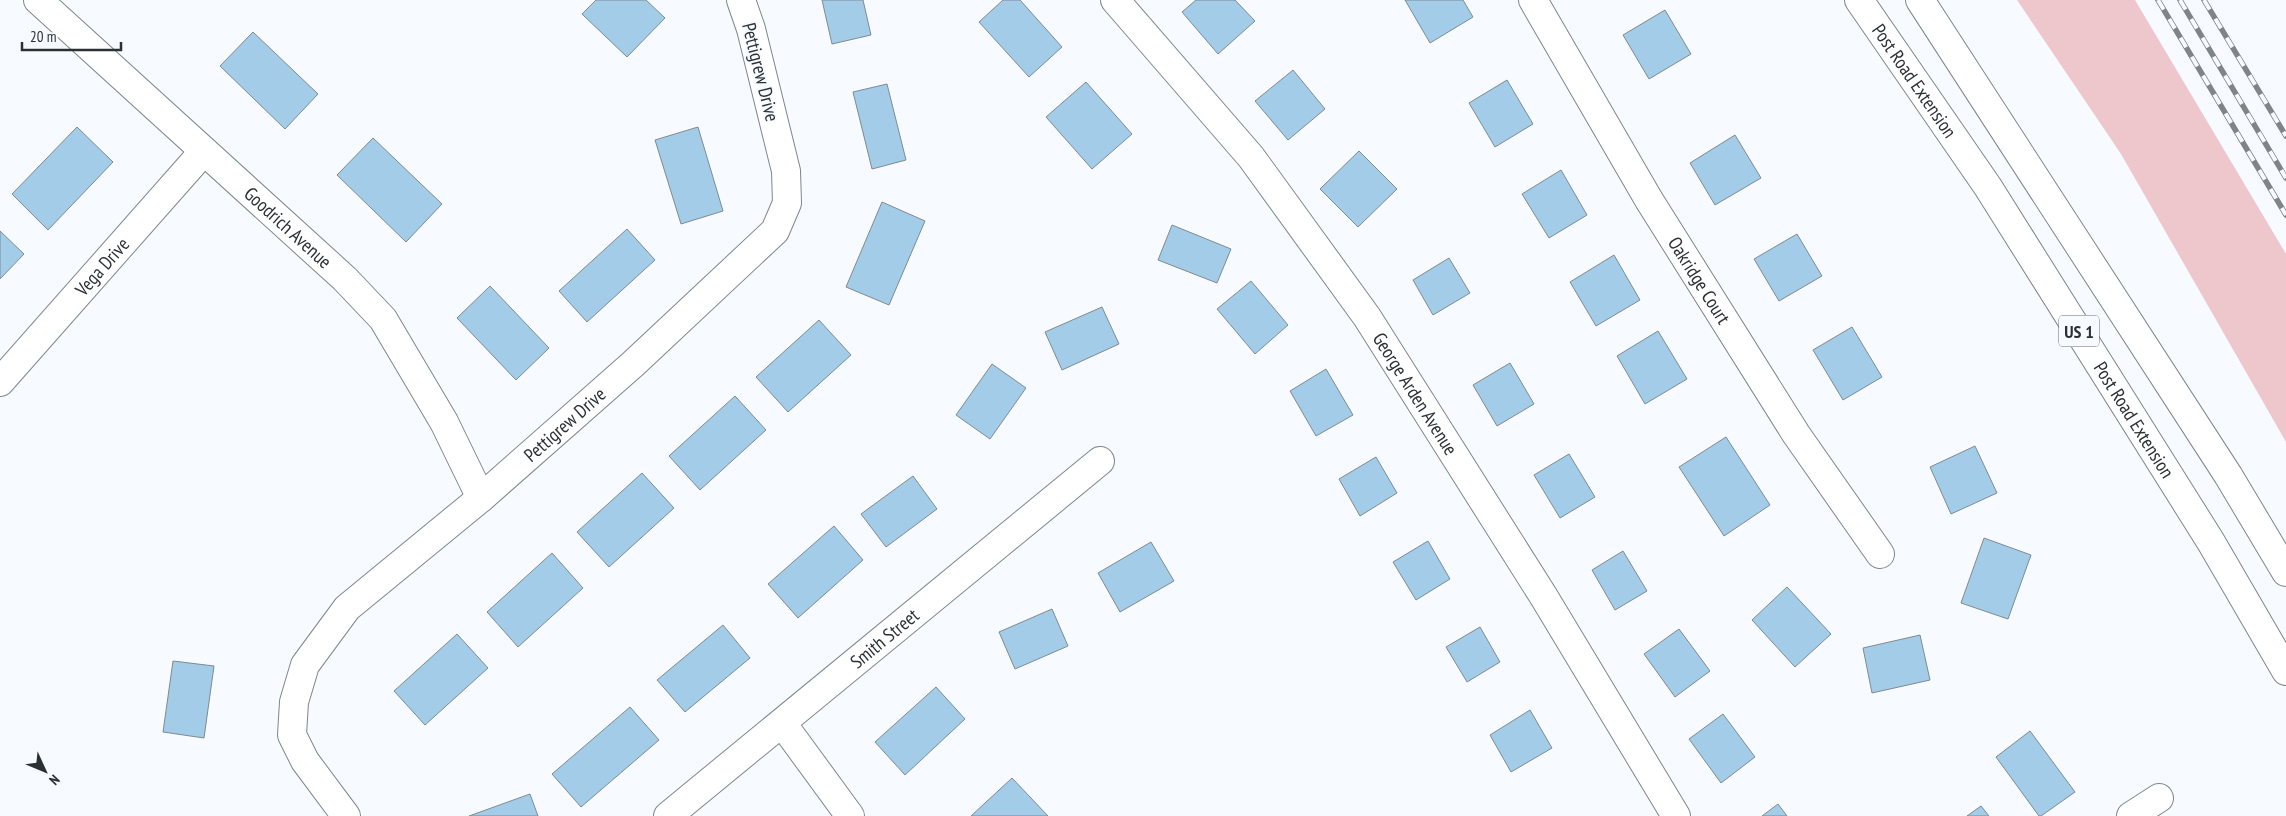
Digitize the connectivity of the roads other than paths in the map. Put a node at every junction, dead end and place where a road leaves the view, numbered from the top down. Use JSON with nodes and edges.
{"nodes":[{"id":1,"x":38,"y":0,"type":"edge"},
{"id":2,"x":741,"y":0,"type":"edge"},
{"id":3,"x":1115,"y":0,"type":"edge"},
{"id":4,"x":1533,"y":0,"type":"edge"},
{"id":5,"x":1859,"y":0,"type":"edge"},
{"id":6,"x":1920,"y":0,"type":"edge"},
{"id":7,"x":204,"y":151,"type":"junction"},
{"id":8,"x":0,"y":382,"type":"edge"},
{"id":9,"x":1100,"y":461,"type":"dead end"},
{"id":10,"x":481,"y":498,"type":"junction"},
{"id":11,"x":1880,"y":554,"type":"dead end"},
{"id":12,"x":2286,"y":572,"type":"edge"},
{"id":13,"x":2286,"y":671,"type":"edge"},
{"id":14,"x":782,"y":723,"type":"junction"},
{"id":15,"x":2159,"y":798,"type":"dead end"},
{"id":16,"x":346,"y":816,"type":"edge"},
{"id":17,"x":668,"y":816,"type":"edge"},
{"id":18,"x":850,"y":816,"type":"edge"},
{"id":19,"x":1676,"y":816,"type":"edge"},
{"id":20,"x":2131,"y":816,"type":"edge"}],
"edges":[{"from":1,"to":7,"type":"street","name":"Goodrich Avenue"},
{"from":2,"to":10,"type":"street","name":"Pettigrew Drive"},
{"from":3,"to":19,"type":"street","name":"George Arden Avenue"},
{"from":4,"to":11,"type":"street","name":"Oakridge Court"},
{"from":5,"to":13,"type":"street","name":"Post Road Extension","number":"US 1"},
{"from":6,"to":12,"type":"street","number":"US 1"},
{"from":7,"to":8,"type":"street","name":"Vega Drive"},
{"from":7,"to":10,"type":"street","name":"Goodrich Avenue"},
{"from":9,"to":14,"type":"street","name":"Smith Street"},
{"from":10,"to":16,"type":"street","name":"Pettigrew Drive"},
{"from":14,"to":17,"type":"street","name":"Smith Street"},
{"from":14,"to":18,"type":"street"},
{"from":15,"to":20,"type":"street"}]}
